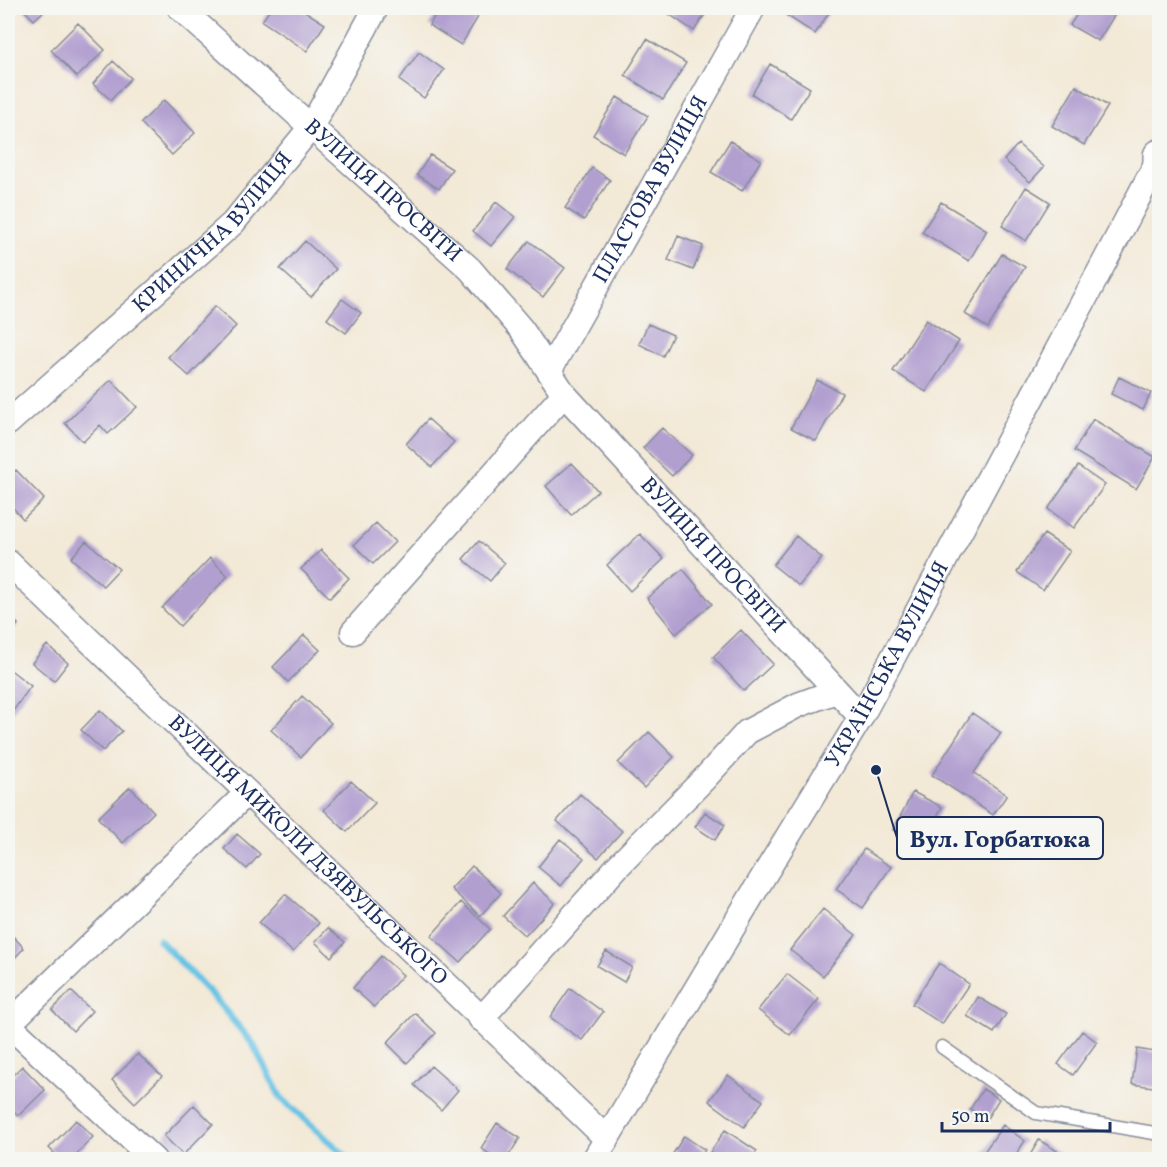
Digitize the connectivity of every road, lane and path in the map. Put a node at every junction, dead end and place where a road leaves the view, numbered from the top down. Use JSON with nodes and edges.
{"nodes":[{"id":1,"x":180,"y":8,"type":"edge"},
{"id":2,"x":376,"y":8,"type":"edge"},
{"id":3,"x":753,"y":8,"type":"edge"},
{"id":4,"x":311,"y":127,"type":"junction"},
{"id":5,"x":1159,"y":158,"type":"edge"},
{"id":6,"x":549,"y":371,"type":"junction"},
{"id":7,"x":564,"y":394,"type":"junction"},
{"id":8,"x":8,"y":423,"type":"edge"},
{"id":9,"x":8,"y":562,"type":"edge"},
{"id":10,"x":353,"y":632,"type":"dead end"},
{"id":11,"x":836,"y":691,"type":"junction"},
{"id":12,"x":861,"y":717,"type":"junction"},
{"id":13,"x":247,"y":793,"type":"junction"},
{"id":14,"x":481,"y":1019,"type":"junction"},
{"id":15,"x":8,"y":1024,"type":"edge"},
{"id":16,"x":942,"y":1047,"type":"dead end"},
{"id":17,"x":1160,"y":1134,"type":"edge"},
{"id":18,"x":606,"y":1139,"type":"junction"},
{"id":19,"x":154,"y":1160,"type":"edge"},
{"id":20,"x":594,"y":1160,"type":"edge"}],
"edges":[{"from":1,"to":4,"type":"street","name":"ВУЛИЦЯ ПРОСВІТИ"},
{"from":2,"to":4,"type":"street","name":"КРИНИЧНА ВУЛИЦЯ"},
{"from":3,"to":6,"type":"street","name":"ПЛАСТОВА ВУЛИЦЯ"},
{"from":4,"to":6,"type":"street","name":"ВУЛИЦЯ ПРОСВІТИ"},
{"from":4,"to":8,"type":"street","name":"КРИНИЧНА ВУЛИЦЯ"},
{"from":5,"to":12,"type":"street","name":"УКРАЇНСЬКА ВУЛИЦЯ"},
{"from":6,"to":7,"type":"street","name":"ВУЛИЦЯ ПРОСВІТИ"},
{"from":7,"to":10,"type":"street"},
{"from":7,"to":11,"type":"street","name":"ВУЛИЦЯ ПРОСВІТИ"},
{"from":9,"to":13,"type":"street","name":"ВУЛИЦЯ МИКОЛИ ДЗЯВУЛЬСЬКОГО"},
{"from":11,"to":12,"type":"street","name":"ВУЛИЦЯ ПРОСВІТИ"},
{"from":11,"to":14,"type":"street","name":"УКРАЇНСЬКА ВУЛИЦЯ"},
{"from":12,"to":18,"type":"street","name":"УКРАЇНСЬКА ВУЛИЦЯ"},
{"from":13,"to":14,"type":"street","name":"ВУЛИЦЯ МИКОЛИ ДЗЯВУЛЬСЬКОГО"},
{"from":13,"to":15,"type":"street"},
{"from":14,"to":18,"type":"street","name":"ВУЛИЦЯ МИКОЛИ ДЗЯВУЛЬСЬКОГО"},
{"from":15,"to":19,"type":"street"},
{"from":16,"to":17,"type":"lane"},
{"from":18,"to":20,"type":"street","name":"УКРАЇНСЬКА ВУЛИЦЯ"}]}
